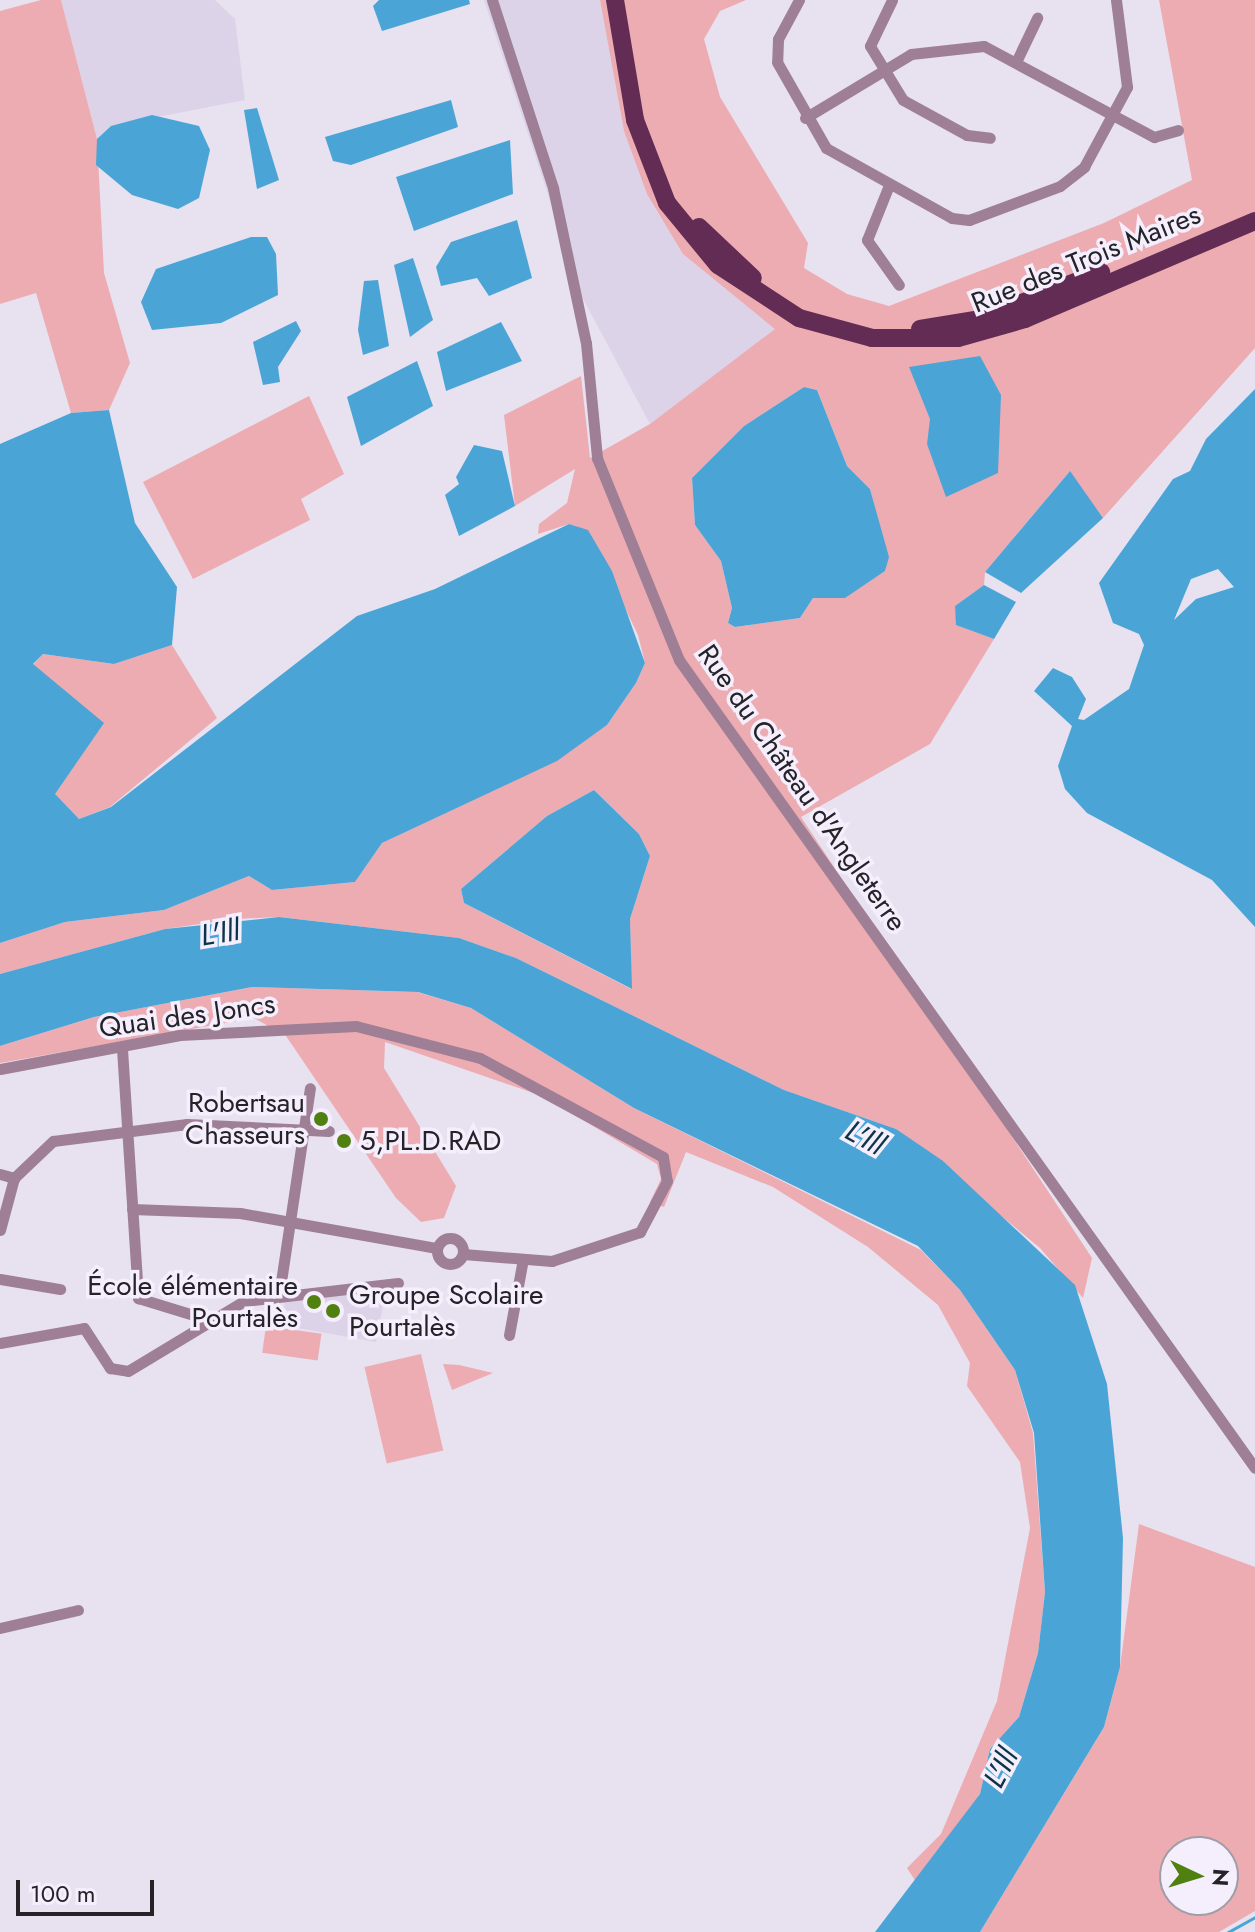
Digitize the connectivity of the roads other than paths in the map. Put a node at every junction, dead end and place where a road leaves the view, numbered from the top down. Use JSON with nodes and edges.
{"nodes":[{"id":1,"x":492,"y":0,"type":"edge"},
{"id":2,"x":615,"y":0,"type":"edge"},
{"id":3,"x":627,"y":0,"type":"edge"},
{"id":4,"x":799,"y":0,"type":"edge"},
{"id":5,"x":892,"y":0,"type":"edge"},
{"id":6,"x":1116,"y":0,"type":"edge"},
{"id":7,"x":1037,"y":18,"type":"dead end"},
{"id":8,"x":1017,"y":60,"type":"junction"},
{"id":9,"x":883,"y":71,"type":"junction"},
{"id":10,"x":1114,"y":114,"type":"junction"},
{"id":11,"x":805,"y":118,"type":"junction"},
{"id":12,"x":1178,"y":130,"type":"dead end"},
{"id":13,"x":990,"y":138,"type":"dead end"},
{"id":14,"x":889,"y":185,"type":"junction"},
{"id":15,"x":1255,"y":209,"type":"edge"},
{"id":16,"x":1255,"y":221,"type":"edge"},
{"id":17,"x":899,"y":285,"type":"dead end"},
{"id":18,"x":122,"y":1049,"type":"junction"},
{"id":19,"x":0,"y":1069,"type":"edge"},
{"id":20,"x":310,"y":1088,"type":"dead end"},
{"id":21,"x":306,"y":1128,"type":"junction"},
{"id":22,"x":126,"y":1129,"type":"junction"},
{"id":23,"x":329,"y":1131,"type":"dead end"},
{"id":24,"x":0,"y":1174,"type":"edge"},
{"id":25,"x":14,"y":1178,"type":"junction"},
{"id":26,"x":132,"y":1209,"type":"junction"},
{"id":27,"x":292,"y":1221,"type":"junction"},
{"id":28,"x":0,"y":1230,"type":"edge"},
{"id":29,"x":437,"y":1248,"type":"junction"},
{"id":30,"x":463,"y":1254,"type":"junction"},
{"id":31,"x":522,"y":1264,"type":"junction"},
{"id":32,"x":0,"y":1279,"type":"edge"},
{"id":33,"x":398,"y":1283,"type":"dead end"},
{"id":34,"x":60,"y":1289,"type":"dead end"},
{"id":35,"x":279,"y":1295,"type":"junction"},
{"id":36,"x":210,"y":1320,"type":"junction"},
{"id":37,"x":509,"y":1335,"type":"dead end"},
{"id":38,"x":0,"y":1343,"type":"edge"},
{"id":39,"x":1255,"y":1468,"type":"edge"},
{"id":40,"x":78,"y":1610,"type":"dead end"},
{"id":41,"x":0,"y":1628,"type":"edge"}],
"edges":[{"from":1,"to":39,"type":"street","name":"Rue du Château d'Angleterre"},
{"from":2,"to":16,"type":"main road","name":"Rue des Trois Maires"},
{"from":3,"to":15,"type":"main road","name":"Rue des Trois Maires"},
{"from":4,"to":11,"type":"street"},
{"from":5,"to":9,"type":"street"},
{"from":6,"to":10,"type":"street"},
{"from":7,"to":8,"type":"street"},
{"from":8,"to":9,"type":"street"},
{"from":8,"to":10,"type":"street"},
{"from":9,"to":11,"type":"street"},
{"from":9,"to":13,"type":"street"},
{"from":10,"to":12,"type":"street"},
{"from":10,"to":14,"type":"street"},
{"from":11,"to":14,"type":"street"},
{"from":14,"to":17,"type":"street"},
{"from":18,"to":19,"type":"street","name":"Quai des Joncs"},
{"from":18,"to":22,"type":"street"},
{"from":18,"to":31,"type":"street","name":"Quai des Joncs"},
{"from":20,"to":21,"type":"street"},
{"from":21,"to":22,"type":"street"},
{"from":21,"to":23,"type":"street"},
{"from":21,"to":27,"type":"street"},
{"from":22,"to":25,"type":"street"},
{"from":22,"to":26,"type":"street"},
{"from":24,"to":25,"type":"street"},
{"from":25,"to":28,"type":"street"},
{"from":26,"to":27,"type":"street"},
{"from":26,"to":36,"type":"street"},
{"from":27,"to":29,"type":"street"},
{"from":27,"to":35,"type":"street"},
{"from":29,"to":30,"type":"street"},
{"from":29,"to":30,"type":"street"},
{"from":30,"to":31,"type":"street"},
{"from":31,"to":37,"type":"street"},
{"from":32,"to":34,"type":"street"},
{"from":33,"to":35,"type":"street"},
{"from":35,"to":36,"type":"street"},
{"from":36,"to":38,"type":"street"},
{"from":40,"to":41,"type":"street"}]}
